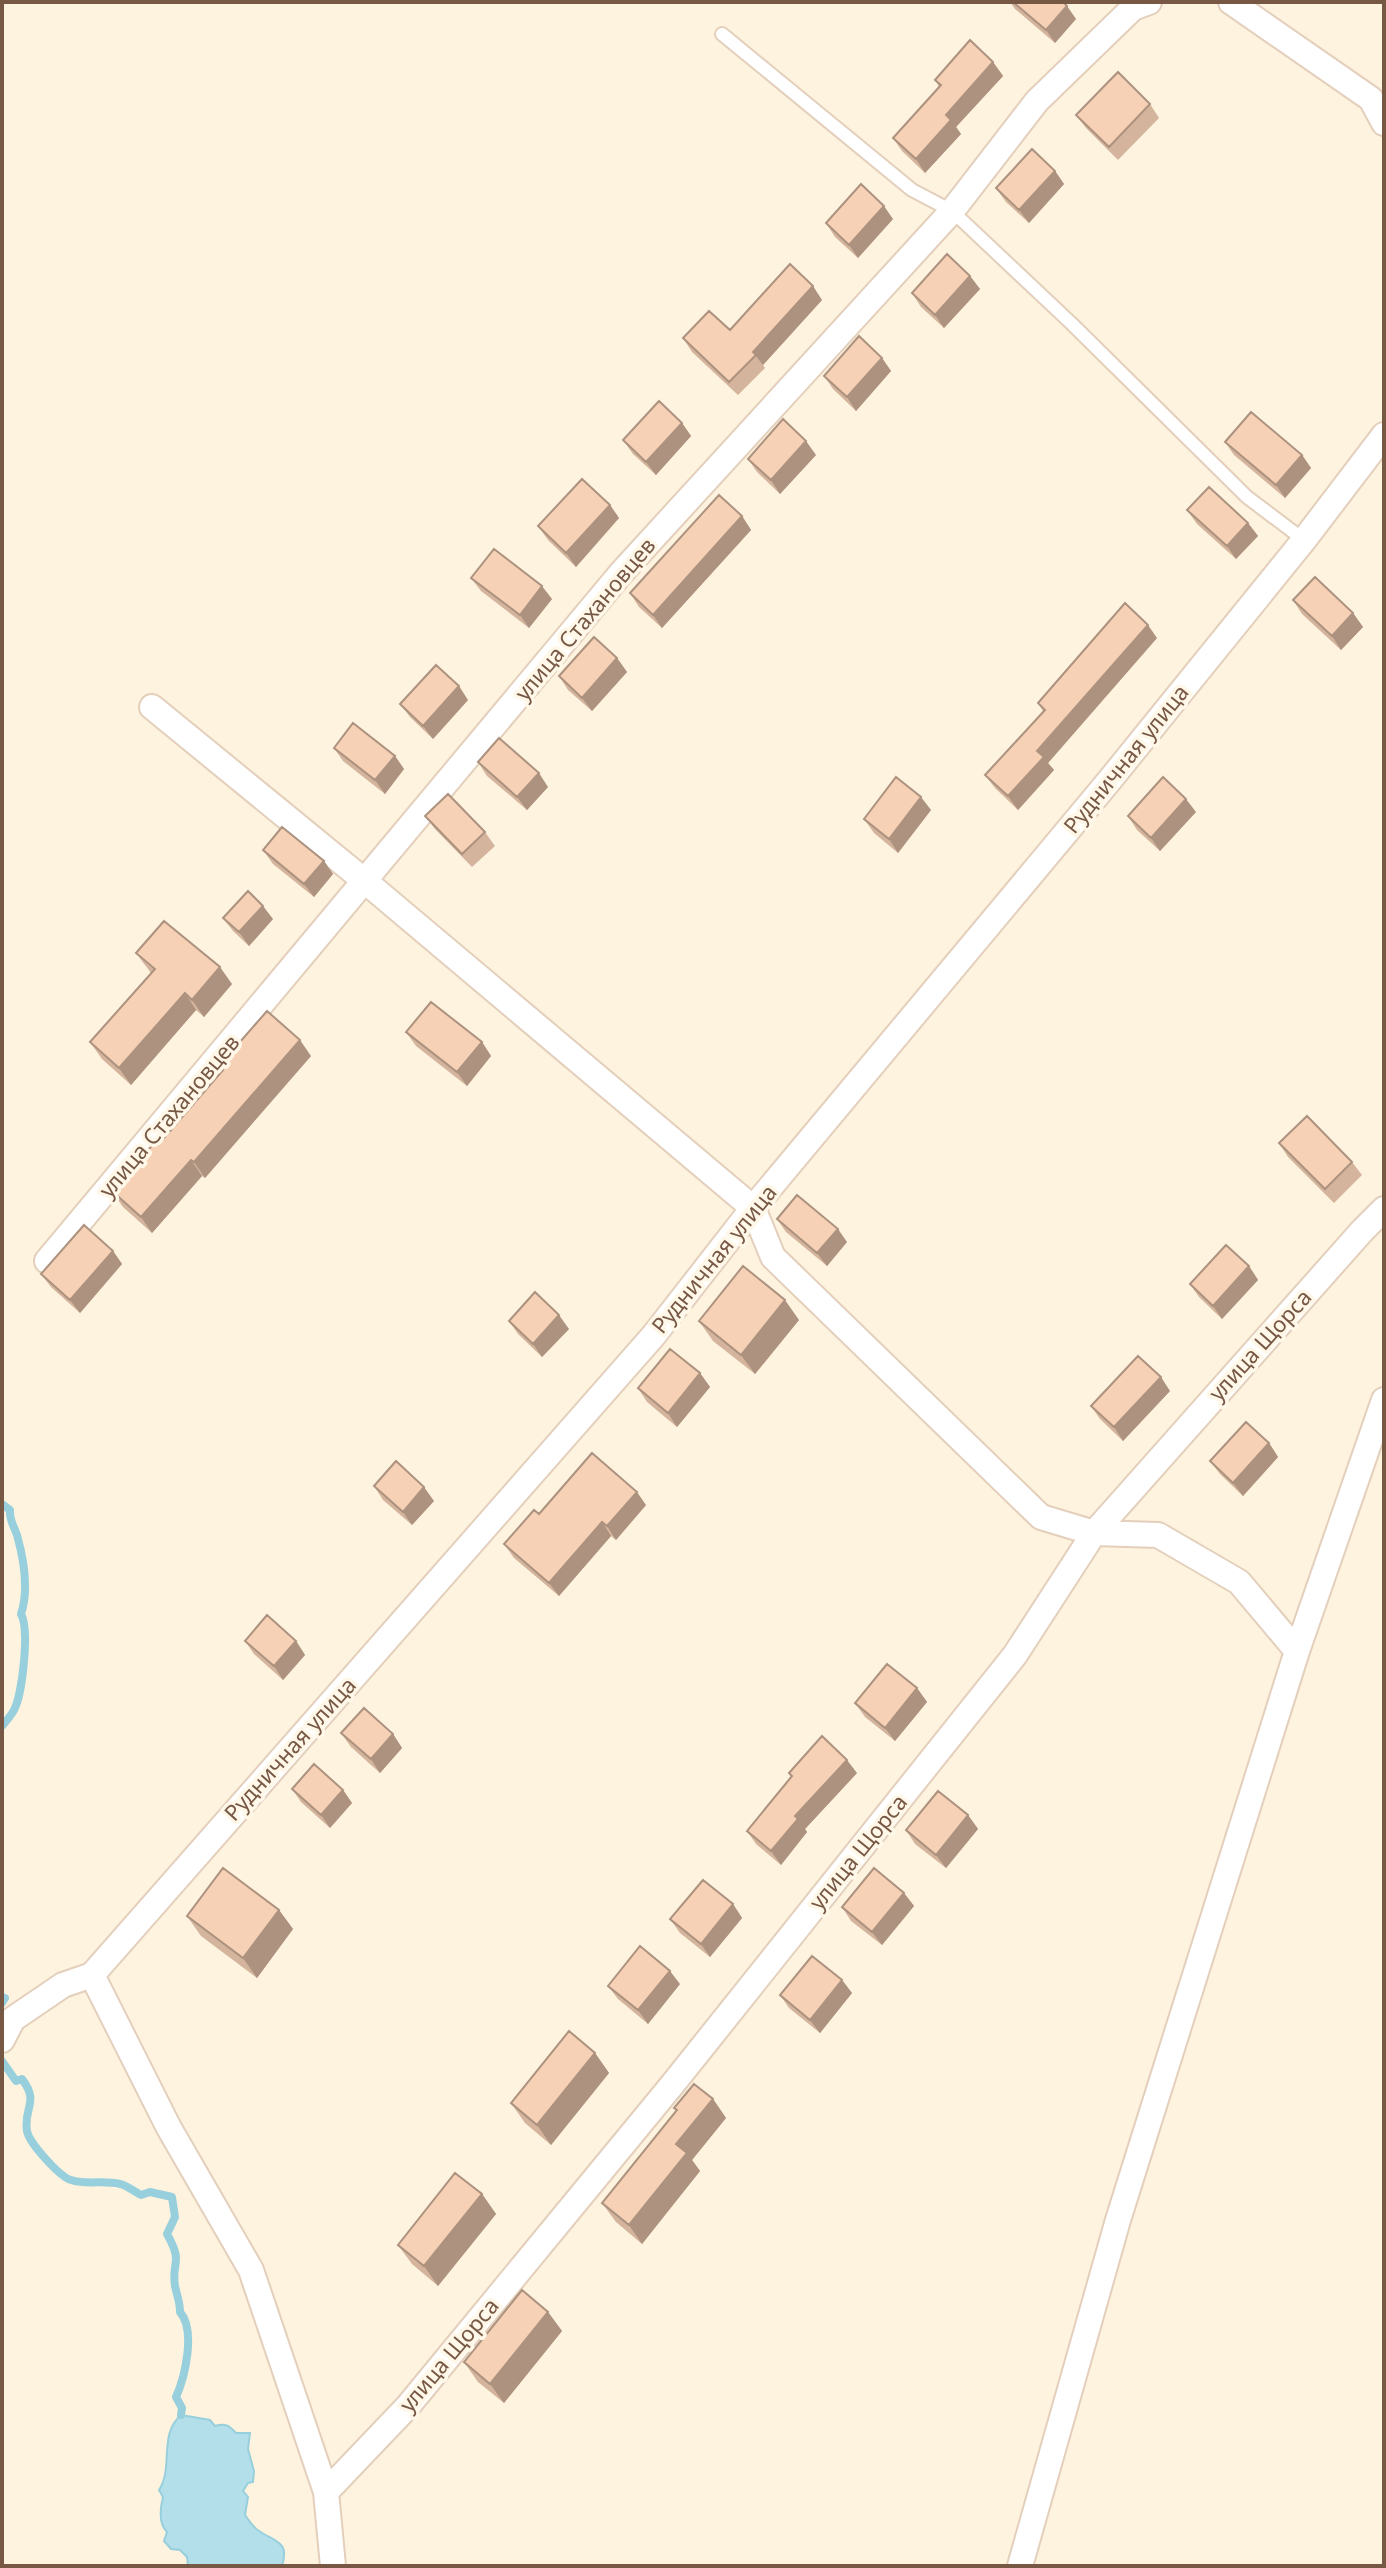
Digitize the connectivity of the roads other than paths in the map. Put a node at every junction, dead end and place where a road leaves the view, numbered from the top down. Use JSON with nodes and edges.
{"nodes":[{"id":1,"x":1149,"y":2,"type":"edge"},
{"id":2,"x":1231,"y":2,"type":"edge"},
{"id":3,"x":722,"y":34,"type":"dead end"},
{"id":4,"x":1378,"y":98,"type":"edge"},
{"id":5,"x":1384,"y":123,"type":"edge"},
{"id":6,"x":952,"y":211,"type":"junction"},
{"id":7,"x":1384,"y":435,"type":"edge"},
{"id":8,"x":1304,"y":540,"type":"junction"},
{"id":9,"x":152,"y":707,"type":"dead end"},
{"id":10,"x":366,"y":882,"type":"junction"},
{"id":11,"x":753,"y":1208,"type":"junction"},
{"id":12,"x":1384,"y":1209,"type":"edge"},
{"id":13,"x":1373,"y":1235,"type":"edge"},
{"id":14,"x":47,"y":1261,"type":"dead end"},
{"id":15,"x":1384,"y":1400,"type":"edge"},
{"id":16,"x":1094,"y":1533,"type":"junction"},
{"id":17,"x":1297,"y":1651,"type":"junction"},
{"id":18,"x":92,"y":1975,"type":"junction"},
{"id":19,"x":2,"y":2040,"type":"edge"},
{"id":20,"x":326,"y":2492,"type":"junction"},
{"id":21,"x":333,"y":2566,"type":"edge"},
{"id":22,"x":1020,"y":2566,"type":"edge"}],
"edges":[{"from":1,"to":6,"type":"street","name":"улица Стахановцев"},
{"from":2,"to":4,"type":"street"},
{"from":3,"to":6,"type":"lane"},
{"from":4,"to":5,"type":"street"},
{"from":6,"to":8,"type":"lane"},
{"from":6,"to":10,"type":"street","name":"улица Стахановцев"},
{"from":7,"to":8,"type":"street","name":"Рудничная улица"},
{"from":8,"to":11,"type":"street","name":"Рудничная улица"},
{"from":9,"to":10,"type":"street"},
{"from":10,"to":11,"type":"street"},
{"from":10,"to":14,"type":"street","name":"улица Стахановцев"},
{"from":11,"to":16,"type":"street"},
{"from":11,"to":18,"type":"street","name":"Рудничная улица"},
{"from":12,"to":13,"type":"street","name":"улица Щорса"},
{"from":13,"to":16,"type":"street","name":"улица Щорса"},
{"from":15,"to":17,"type":"street"},
{"from":16,"to":17,"type":"street"},
{"from":16,"to":20,"type":"street","name":"улица Щорса"},
{"from":17,"to":22,"type":"street"},
{"from":18,"to":19,"type":"street","name":"Рудничная улица"},
{"from":18,"to":20,"type":"street"},
{"from":20,"to":21,"type":"street"}]}
